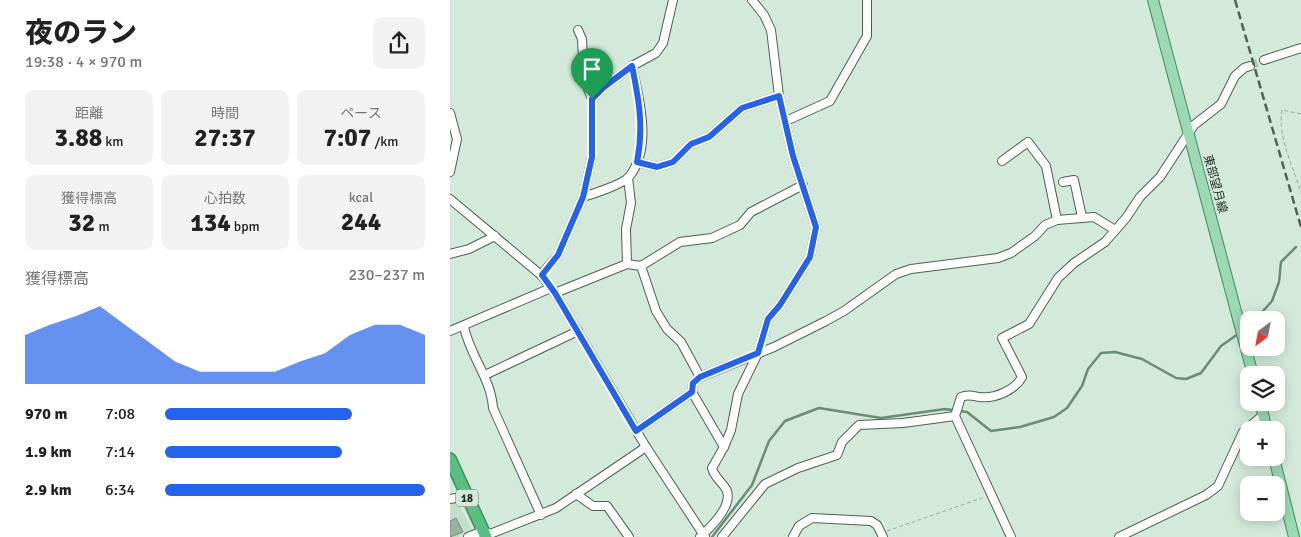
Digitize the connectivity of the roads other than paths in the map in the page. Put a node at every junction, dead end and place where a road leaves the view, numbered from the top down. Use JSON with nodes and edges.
{"nodes":[{"id":1,"x":673,"y":0,"type":"edge"},
{"id":2,"x":752,"y":0,"type":"edge"},
{"id":3,"x":867,"y":0,"type":"edge"},
{"id":4,"x":1153,"y":0,"type":"edge"},
{"id":5,"x":578,"y":30,"type":"dead end"},
{"id":6,"x":1301,"y":48,"type":"edge"},
{"id":7,"x":1264,"y":60,"type":"tunnel mouth"},
{"id":8,"x":632,"y":66,"type":"junction"},
{"id":9,"x":1250,"y":66,"type":"tunnel mouth"},
{"id":10,"x":779,"y":96,"type":"junction"},
{"id":11,"x":592,"y":99,"type":"junction"},
{"id":12,"x":450,"y":113,"type":"edge"},
{"id":13,"x":786,"y":121,"type":"junction"},
{"id":14,"x":1188,"y":132,"type":"junction"},
{"id":15,"x":1002,"y":161,"type":"dead end"},
{"id":16,"x":637,"y":162,"type":"junction"},
{"id":17,"x":450,"y":172,"type":"edge"},
{"id":18,"x":628,"y":178,"type":"junction"},
{"id":19,"x":1063,"y":182,"type":"dead end"},
{"id":20,"x":803,"y":186,"type":"junction"},
{"id":21,"x":583,"y":197,"type":"junction"},
{"id":22,"x":450,"y":199,"type":"edge"},
{"id":23,"x":1082,"y":217,"type":"junction"},
{"id":24,"x":1057,"y":220,"type":"junction"},
{"id":25,"x":1115,"y":230,"type":"junction"},
{"id":26,"x":495,"y":236,"type":"junction"},
{"id":27,"x":450,"y":254,"type":"edge"},
{"id":28,"x":627,"y":264,"type":"junction"},
{"id":29,"x":641,"y":266,"type":"junction"},
{"id":30,"x":542,"y":275,"type":"junction"},
{"id":31,"x":553,"y":290,"type":"junction"},
{"id":32,"x":464,"y":327,"type":"junction"},
{"id":33,"x":450,"y":331,"type":"edge"},
{"id":34,"x":578,"y":331,"type":"junction"},
{"id":35,"x":758,"y":353,"type":"junction"},
{"id":36,"x":1250,"y":366,"type":"edge"},
{"id":37,"x":485,"y":375,"type":"junction"},
{"id":38,"x":700,"y":377,"type":"junction"},
{"id":39,"x":692,"y":392,"type":"junction"},
{"id":40,"x":1262,"y":411,"type":"edge"},
{"id":41,"x":1263,"y":415,"type":"junction"},
{"id":42,"x":955,"y":416,"type":"junction"},
{"id":43,"x":1265,"y":421,"type":"edge"},
{"id":44,"x":636,"y":431,"type":"junction"},
{"id":45,"x":646,"y":447,"type":"junction"},
{"id":46,"x":724,"y":447,"type":"junction"},
{"id":47,"x":450,"y":458,"type":"edge"},
{"id":48,"x":1276,"y":466,"type":"edge"},
{"id":49,"x":576,"y":494,"type":"junction"},
{"id":50,"x":466,"y":496,"type":"junction"},
{"id":51,"x":450,"y":499,"type":"edge"},
{"id":52,"x":541,"y":515,"type":"junction"},
{"id":53,"x":484,"y":534,"type":"edge"},
{"id":54,"x":882,"y":535,"type":"edge"},
{"id":55,"x":703,"y":536,"type":"edge"},
{"id":56,"x":468,"y":537,"type":"edge"},
{"id":57,"x":629,"y":537,"type":"edge"},
{"id":58,"x":722,"y":537,"type":"edge"},
{"id":59,"x":793,"y":537,"type":"edge"},
{"id":60,"x":1011,"y":537,"type":"edge"},
{"id":61,"x":1119,"y":537,"type":"edge"},
{"id":62,"x":1294,"y":537,"type":"edge"}],
"edges":[{"from":1,"to":8,"type":"street"},
{"from":2,"to":10,"type":"street"},
{"from":3,"to":13,"type":"street"},
{"from":4,"to":14,"type":"main road","name":"東部望月線"},
{"from":5,"to":11,"type":"street"},
{"from":6,"to":7,"type":"street"},
{"from":8,"to":11,"type":"street"},
{"from":8,"to":16,"type":"street"},
{"from":9,"to":14,"type":"street"},
{"from":10,"to":13,"type":"street"},
{"from":10,"to":16,"type":"street"},
{"from":11,"to":21,"type":"street"},
{"from":12,"to":17,"type":"street"},
{"from":13,"to":20,"type":"street"},
{"from":14,"to":25,"type":"street"},
{"from":14,"to":36,"type":"main road","name":"東部望月線"},
{"from":15,"to":24,"type":"street"},
{"from":16,"to":18,"type":"street"},
{"from":18,"to":21,"type":"street"},
{"from":18,"to":28,"type":"street"},
{"from":19,"to":23,"type":"street"},
{"from":20,"to":29,"type":"street"},
{"from":20,"to":35,"type":"street"},
{"from":21,"to":30,"type":"street"},
{"from":22,"to":26,"type":"street"},
{"from":23,"to":24,"type":"street"},
{"from":23,"to":25,"type":"street"},
{"from":24,"to":35,"type":"street"},
{"from":25,"to":42,"type":"street"},
{"from":26,"to":27,"type":"street"},
{"from":26,"to":30,"type":"street"},
{"from":28,"to":29,"type":"street"},
{"from":28,"to":31,"type":"street"},
{"from":29,"to":38,"type":"street"},
{"from":30,"to":31,"type":"street"},
{"from":31,"to":32,"type":"street"},
{"from":31,"to":34,"type":"street"},
{"from":32,"to":33,"type":"street"},
{"from":32,"to":37,"type":"street"},
{"from":34,"to":37,"type":"street"},
{"from":34,"to":44,"type":"street"},
{"from":35,"to":38,"type":"street"},
{"from":35,"to":46,"type":"street"},
{"from":37,"to":52,"type":"street"},
{"from":38,"to":39,"type":"street"},
{"from":39,"to":44,"type":"street"},
{"from":39,"to":46,"type":"street"},
{"from":40,"to":41,"type":"main road"},
{"from":41,"to":43,"type":"main road"},
{"from":41,"to":61,"type":"street"},
{"from":42,"to":58,"type":"street"},
{"from":42,"to":60,"type":"street"},
{"from":44,"to":45,"type":"street"},
{"from":45,"to":49,"type":"street"},
{"from":45,"to":55,"type":"street"},
{"from":46,"to":55,"type":"street"},
{"from":47,"to":50,"type":"highway","number":"18"},
{"from":48,"to":62,"type":"main road"},
{"from":49,"to":52,"type":"street"},
{"from":49,"to":57,"type":"street"},
{"from":50,"to":51,"type":"street"},
{"from":50,"to":53,"type":"highway","number":"18"},
{"from":52,"to":53,"type":"street"},
{"from":53,"to":56,"type":"street"},
{"from":54,"to":59,"type":"street"}]}
